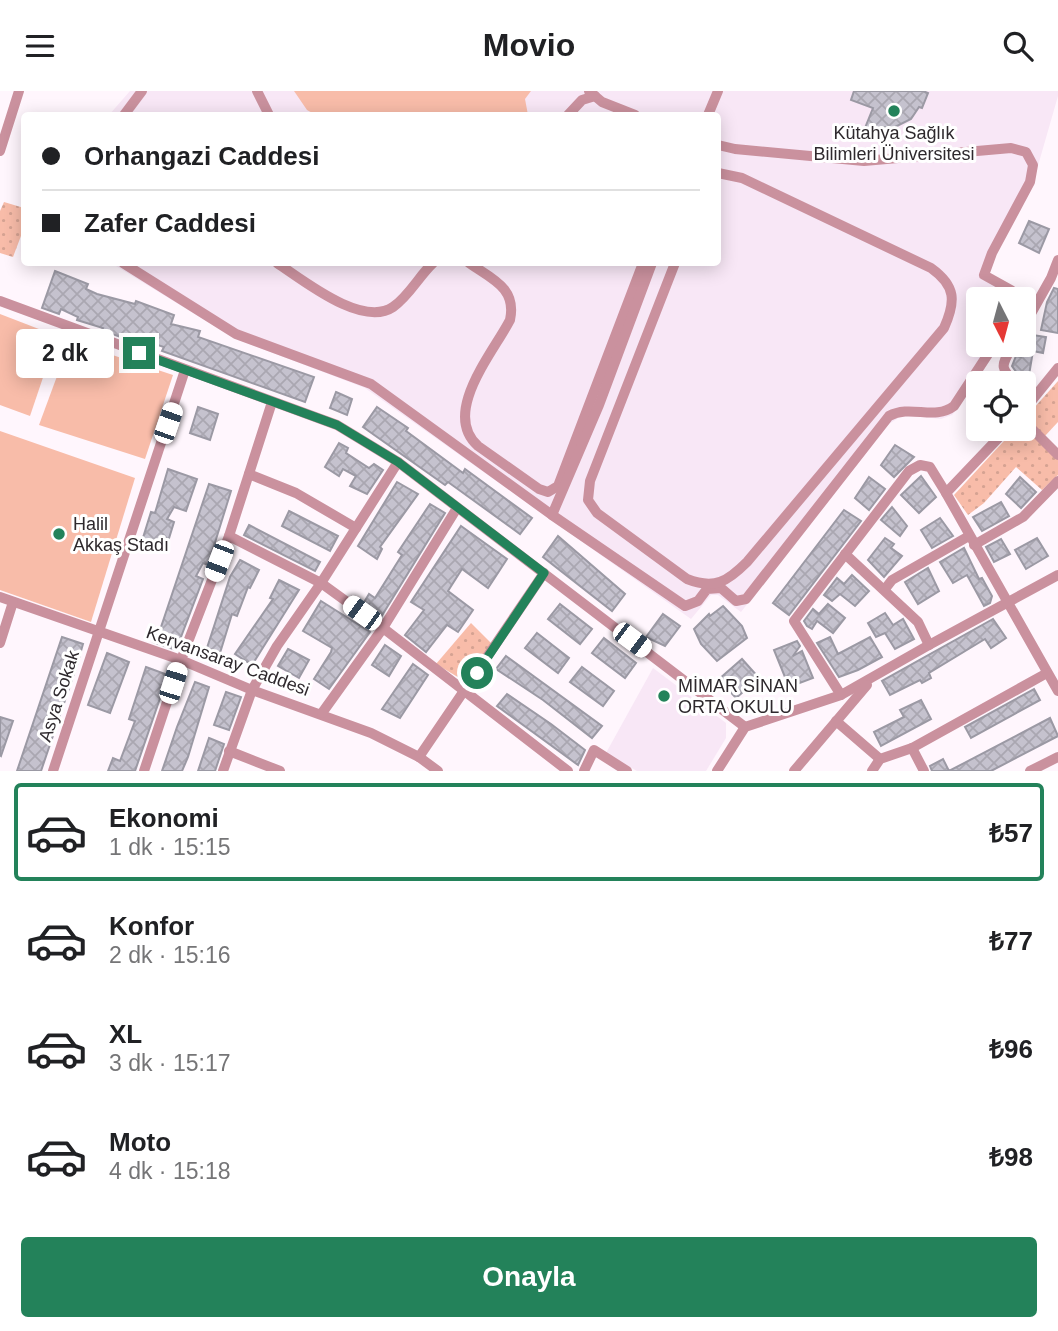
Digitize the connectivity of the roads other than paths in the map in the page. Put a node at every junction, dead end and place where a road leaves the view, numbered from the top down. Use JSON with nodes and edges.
{"nodes":[{"id":1,"x":19,"y":91,"type":"edge"},
{"id":2,"x":142,"y":91,"type":"edge"},
{"id":3,"x":257,"y":91,"type":"edge"},
{"id":4,"x":718,"y":91,"type":"edge"},
{"id":5,"x":592,"y":94,"type":"edge"},
{"id":6,"x":126,"y":112,"type":"edge"},
{"id":7,"x":268,"y":112,"type":"edge"},
{"id":8,"x":571,"y":112,"type":"edge"},
{"id":9,"x":627,"y":112,"type":"edge"},
{"id":10,"x":709,"y":112,"type":"edge"},
{"id":11,"x":721,"y":146,"type":"edge"},
{"id":12,"x":0,"y":151,"type":"edge"},
{"id":13,"x":721,"y":174,"type":"edge"},
{"id":14,"x":1058,"y":260,"type":"edge"},
{"id":15,"x":128,"y":266,"type":"edge"},
{"id":16,"x":282,"y":266,"type":"edge"},
{"id":17,"x":430,"y":266,"type":"edge"},
{"id":18,"x":473,"y":266,"type":"edge"},
{"id":19,"x":642,"y":266,"type":"edge"},
{"id":20,"x":651,"y":266,"type":"edge"},
{"id":21,"x":674,"y":266,"type":"edge"},
{"id":22,"x":1007,"y":287,"type":"edge"},
{"id":23,"x":0,"y":301,"type":"edge"},
{"id":24,"x":1036,"y":305,"type":"edge"},
{"id":25,"x":986,"y":357,"type":"edge"},
{"id":26,"x":1058,"y":369,"type":"edge"},
{"id":27,"x":186,"y":370,"type":"junction"},
{"id":28,"x":1036,"y":395,"type":"edge"},
{"id":29,"x":272,"y":402,"type":"junction"},
{"id":30,"x":1036,"y":433,"type":"edge"},
{"id":31,"x":995,"y":441,"type":"edge"},
{"id":32,"x":1058,"y":455,"type":"edge"},
{"id":33,"x":398,"y":462,"type":"junction"},
{"id":34,"x":249,"y":474,"type":"junction"},
{"id":35,"x":1058,"y":481,"type":"edge"},
{"id":36,"x":946,"y":492,"type":"junction"},
{"id":37,"x":457,"y":508,"type":"junction"},
{"id":38,"x":552,"y":515,"type":"junction"},
{"id":39,"x":356,"y":528,"type":"junction"},
{"id":40,"x":229,"y":536,"type":"junction"},
{"id":41,"x":972,"y":540,"type":"junction"},
{"id":42,"x":845,"y":554,"type":"junction"},
{"id":43,"x":544,"y":573,"type":"junction"},
{"id":44,"x":1058,"y":575,"type":"edge"},
{"id":45,"x":321,"y":583,"type":"junction"},
{"id":46,"x":885,"y":589,"type":"junction"},
{"id":47,"x":0,"y":597,"type":"edge"},
{"id":48,"x":13,"y":602,"type":"junction"},
{"id":49,"x":1007,"y":602,"type":"junction"},
{"id":50,"x":383,"y":628,"type":"junction"},
{"id":51,"x":98,"y":632,"type":"junction"},
{"id":52,"x":0,"y":643,"type":"edge"},
{"id":53,"x":929,"y":645,"type":"junction"},
{"id":54,"x":181,"y":660,"type":"junction"},
{"id":55,"x":1047,"y":673,"type":"junction"},
{"id":56,"x":874,"y":678,"type":"junction"},
{"id":57,"x":252,"y":690,"type":"junction"},
{"id":58,"x":1058,"y":691,"type":"edge"},
{"id":59,"x":464,"y":692,"type":"junction"},
{"id":60,"x":841,"y":695,"type":"junction"},
{"id":61,"x":322,"y":713,"type":"junction"},
{"id":62,"x":836,"y":721,"type":"junction"},
{"id":63,"x":745,"y":727,"type":"junction"},
{"id":64,"x":912,"y":748,"type":"junction"},
{"id":65,"x":229,"y":751,"type":"junction"},
{"id":66,"x":419,"y":757,"type":"junction"},
{"id":67,"x":1058,"y":757,"type":"edge"},
{"id":68,"x":880,"y":758,"type":"junction"},
{"id":69,"x":430,"y":769,"type":"edge"},
{"id":70,"x":53,"y":771,"type":"edge"},
{"id":71,"x":144,"y":771,"type":"edge"},
{"id":72,"x":223,"y":771,"type":"edge"},
{"id":73,"x":280,"y":771,"type":"edge"},
{"id":74,"x":568,"y":771,"type":"edge"},
{"id":75,"x":584,"y":771,"type":"edge"},
{"id":76,"x":627,"y":771,"type":"edge"},
{"id":77,"x":716,"y":771,"type":"edge"},
{"id":78,"x":794,"y":771,"type":"edge"},
{"id":79,"x":872,"y":771,"type":"edge"},
{"id":80,"x":924,"y":771,"type":"edge"},
{"id":81,"x":1030,"y":771,"type":"edge"}],
"edges":[{"from":1,"to":12,"type":"street"},
{"from":2,"to":6,"type":"street"},
{"from":3,"to":7,"type":"street"},
{"from":4,"to":10,"type":"street"},
{"from":5,"to":8,"type":"street"},
{"from":5,"to":9,"type":"street"},
{"from":11,"to":22,"type":"street"},
{"from":13,"to":21,"type":"street"},
{"from":14,"to":24,"type":"street"},
{"from":15,"to":38,"type":"street"},
{"from":16,"to":17,"type":"street"},
{"from":18,"to":19,"type":"street"},
{"from":20,"to":38,"type":"street"},
{"from":23,"to":27,"type":"street"},
{"from":25,"to":38,"type":"street"},
{"from":26,"to":28,"type":"street"},
{"from":27,"to":29,"type":"street"},
{"from":27,"to":51,"type":"street","name":"Asya Sokak"},
{"from":29,"to":33,"type":"street"},
{"from":29,"to":34,"type":"street"},
{"from":30,"to":32,"type":"street"},
{"from":31,"to":36,"type":"street"},
{"from":33,"to":37,"type":"street"},
{"from":33,"to":39,"type":"street"},
{"from":34,"to":39,"type":"street"},
{"from":34,"to":40,"type":"street"},
{"from":35,"to":41,"type":"street"},
{"from":36,"to":41,"type":"street"},
{"from":36,"to":42,"type":"street"},
{"from":37,"to":43,"type":"street"},
{"from":37,"to":50,"type":"street"},
{"from":39,"to":45,"type":"street"},
{"from":40,"to":45,"type":"street"},
{"from":40,"to":54,"type":"street"},
{"from":41,"to":46,"type":"street"},
{"from":41,"to":49,"type":"street"},
{"from":42,"to":46,"type":"street"},
{"from":42,"to":60,"type":"street"},
{"from":43,"to":59,"type":"street"},
{"from":43,"to":63,"type":"street"},
{"from":44,"to":49,"type":"street"},
{"from":45,"to":50,"type":"street"},
{"from":45,"to":57,"type":"street"},
{"from":46,"to":53,"type":"street"},
{"from":47,"to":48,"type":"street","name":"Kervansaray Caddesi"},
{"from":48,"to":51,"type":"street","name":"Kervansaray Caddesi"},
{"from":48,"to":52,"type":"street"},
{"from":49,"to":53,"type":"street"},
{"from":49,"to":55,"type":"street"},
{"from":50,"to":59,"type":"street"},
{"from":50,"to":61,"type":"street"},
{"from":51,"to":54,"type":"street","name":"Kervansaray Caddesi"},
{"from":51,"to":70,"type":"street","name":"Asya Sokak"},
{"from":53,"to":56,"type":"street"},
{"from":54,"to":57,"type":"street","name":"Kervansaray Caddesi"},
{"from":54,"to":71,"type":"street"},
{"from":55,"to":58,"type":"street"},
{"from":55,"to":64,"type":"street"},
{"from":56,"to":60,"type":"street"},
{"from":56,"to":62,"type":"street"},
{"from":57,"to":61,"type":"street","name":"Kervansaray Caddesi"},
{"from":57,"to":65,"type":"street"},
{"from":59,"to":66,"type":"street"},
{"from":59,"to":74,"type":"street"},
{"from":60,"to":63,"type":"street"},
{"from":61,"to":66,"type":"street","name":"Kervansaray Caddesi"},
{"from":62,"to":68,"type":"street"},
{"from":62,"to":78,"type":"street"},
{"from":63,"to":77,"type":"street"},
{"from":64,"to":68,"type":"street"},
{"from":64,"to":80,"type":"street"},
{"from":65,"to":72,"type":"street"},
{"from":65,"to":73,"type":"street"},
{"from":66,"to":69,"type":"street","name":"Kervansaray Caddesi"},
{"from":67,"to":81,"type":"street"},
{"from":68,"to":79,"type":"street"},
{"from":75,"to":76,"type":"street"}]}
